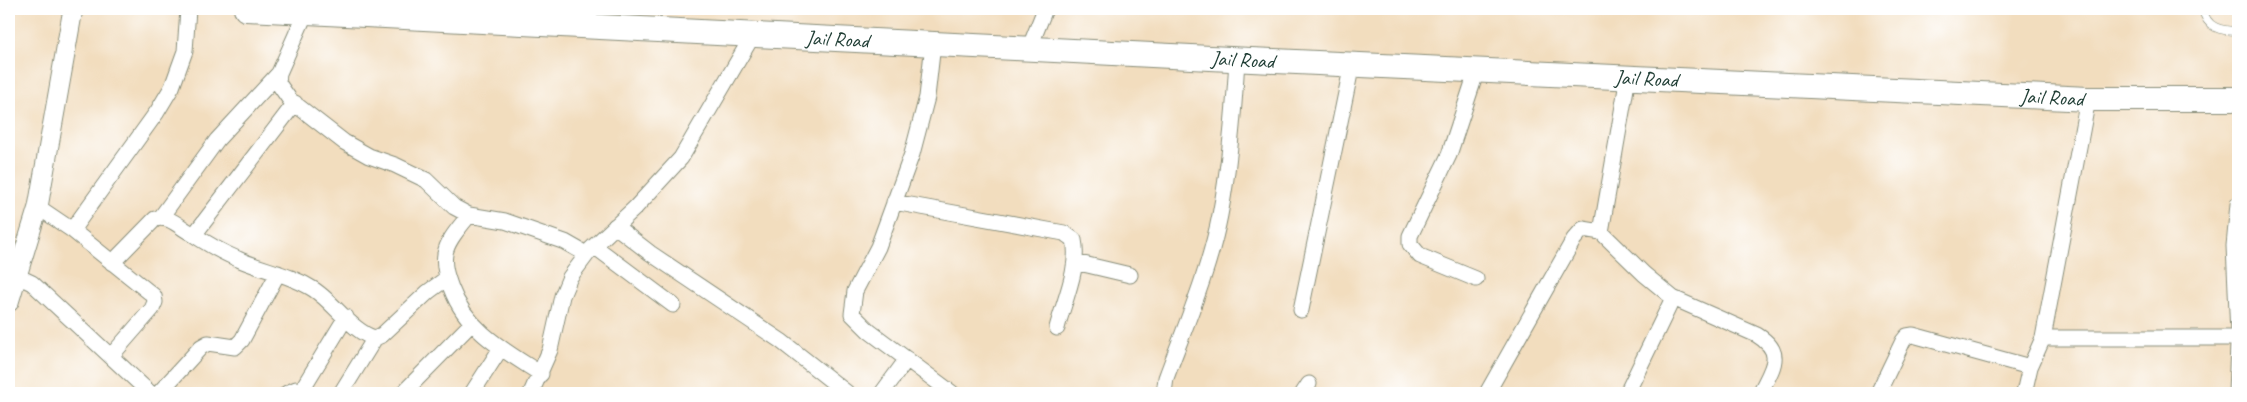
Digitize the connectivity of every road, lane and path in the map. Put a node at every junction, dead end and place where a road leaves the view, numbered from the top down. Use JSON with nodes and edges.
{"nodes":[{"id":1,"x":73,"y":9,"type":"edge"},
{"id":2,"x":188,"y":9,"type":"edge"},
{"id":3,"x":246,"y":9,"type":"edge"},
{"id":4,"x":1045,"y":9,"type":"edge"},
{"id":5,"x":2203,"y":9,"type":"edge"},
{"id":6,"x":306,"y":12,"type":"junction"},
{"id":7,"x":526,"y":16,"type":"edge"},
{"id":8,"x":2238,"y":31,"type":"edge"},
{"id":9,"x":753,"y":35,"type":"junction"},
{"id":10,"x":933,"y":44,"type":"junction"},
{"id":11,"x":1030,"y":49,"type":"junction"},
{"id":12,"x":1237,"y":60,"type":"junction"},
{"id":13,"x":1352,"y":64,"type":"junction"},
{"id":14,"x":1477,"y":70,"type":"junction"},
{"id":15,"x":279,"y":73,"type":"junction"},
{"id":16,"x":1628,"y":77,"type":"junction"},
{"id":17,"x":2088,"y":99,"type":"junction"},
{"id":18,"x":2238,"y":100,"type":"edge"},
{"id":19,"x":295,"y":103,"type":"junction"},
{"id":20,"x":894,"y":202,"type":"junction"},
{"id":21,"x":2238,"y":204,"type":"edge"},
{"id":22,"x":38,"y":206,"type":"junction"},
{"id":23,"x":468,"y":215,"type":"junction"},
{"id":24,"x":162,"y":217,"type":"junction"},
{"id":25,"x":615,"y":226,"type":"junction"},
{"id":26,"x":72,"y":230,"type":"junction"},
{"id":27,"x":1601,"y":232,"type":"junction"},
{"id":28,"x":191,"y":233,"type":"junction"},
{"id":29,"x":590,"y":250,"type":"junction"},
{"id":30,"x":1075,"y":262,"type":"junction"},
{"id":31,"x":112,"y":263,"type":"junction"},
{"id":32,"x":278,"y":273,"type":"junction"},
{"id":33,"x":1130,"y":275,"type":"dead end"},
{"id":34,"x":17,"y":276,"type":"junction"},
{"id":35,"x":447,"y":278,"type":"junction"},
{"id":36,"x":1476,"y":279,"type":"dead end"},
{"id":37,"x":1674,"y":298,"type":"junction"},
{"id":38,"x":9,"y":302,"type":"edge"},
{"id":39,"x":673,"y":305,"type":"dead end"},
{"id":40,"x":1301,"y":310,"type":"dead end"},
{"id":41,"x":346,"y":317,"type":"junction"},
{"id":42,"x":471,"y":324,"type":"junction"},
{"id":43,"x":1057,"y":328,"type":"dead end"},
{"id":44,"x":2238,"y":334,"type":"edge"},
{"id":45,"x":375,"y":338,"type":"junction"},
{"id":46,"x":2043,"y":338,"type":"junction"},
{"id":47,"x":2238,"y":338,"type":"edge"},
{"id":48,"x":2238,"y":344,"type":"edge"},
{"id":49,"x":501,"y":348,"type":"junction"},
{"id":50,"x":111,"y":356,"type":"junction"},
{"id":51,"x":907,"y":359,"type":"junction"},
{"id":52,"x":2030,"y":367,"type":"junction"},
{"id":53,"x":540,"y":374,"type":"junction"},
{"id":54,"x":406,"y":390,"type":"dead end"},
{"id":55,"x":150,"y":393,"type":"edge"},
{"id":56,"x":158,"y":393,"type":"edge"},
{"id":57,"x":297,"y":393,"type":"edge"},
{"id":58,"x":341,"y":393,"type":"edge"},
{"id":59,"x":472,"y":393,"type":"edge"},
{"id":60,"x":532,"y":393,"type":"edge"},
{"id":61,"x":847,"y":393,"type":"edge"},
{"id":62,"x":882,"y":393,"type":"edge"},
{"id":63,"x":952,"y":393,"type":"edge"},
{"id":64,"x":1164,"y":393,"type":"edge"},
{"id":65,"x":1487,"y":393,"type":"edge"},
{"id":66,"x":1627,"y":393,"type":"edge"},
{"id":67,"x":1760,"y":393,"type":"edge"},
{"id":68,"x":1878,"y":393,"type":"edge"},
{"id":69,"x":2024,"y":393,"type":"edge"},
{"id":70,"x":2236,"y":393,"type":"edge"}],
"edges":[{"from":1,"to":22,"type":"street"},
{"from":2,"to":26,"type":"street"},
{"from":3,"to":6,"type":"main road","name":"Jail Road"},
{"from":4,"to":11,"type":"street"},
{"from":5,"to":8,"type":"lane"},
{"from":6,"to":7,"type":"main road","name":"Jail Road"},
{"from":6,"to":15,"type":"street"},
{"from":7,"to":9,"type":"main road","name":"Jail Road"},
{"from":9,"to":10,"type":"main road","name":"Jail Road"},
{"from":9,"to":25,"type":"street"},
{"from":10,"to":11,"type":"main road","name":"Jail Road"},
{"from":10,"to":20,"type":"street"},
{"from":11,"to":12,"type":"main road","name":"Jail Road"},
{"from":12,"to":13,"type":"main road","name":"Jail Road"},
{"from":12,"to":64,"type":"street"},
{"from":13,"to":14,"type":"main road","name":"Jail Road"},
{"from":13,"to":40,"type":"street"},
{"from":14,"to":16,"type":"main road","name":"Jail Road"},
{"from":14,"to":36,"type":"street"},
{"from":15,"to":19,"type":"street"},
{"from":15,"to":24,"type":"street"},
{"from":16,"to":17,"type":"main road","name":"Jail Road"},
{"from":16,"to":27,"type":"street"},
{"from":17,"to":18,"type":"main road","name":"Jail Road"},
{"from":17,"to":46,"type":"street"},
{"from":19,"to":23,"type":"street"},
{"from":19,"to":28,"type":"street"},
{"from":20,"to":30,"type":"street"},
{"from":20,"to":51,"type":"street"},
{"from":21,"to":44,"type":"street"},
{"from":22,"to":26,"type":"street"},
{"from":22,"to":34,"type":"street"},
{"from":23,"to":29,"type":"street"},
{"from":23,"to":35,"type":"street"},
{"from":24,"to":28,"type":"street"},
{"from":24,"to":31,"type":"street"},
{"from":25,"to":29,"type":"street"},
{"from":25,"to":61,"type":"street"},
{"from":26,"to":31,"type":"street"},
{"from":27,"to":37,"type":"street"},
{"from":27,"to":65,"type":"street"},
{"from":28,"to":32,"type":"street"},
{"from":29,"to":39,"type":"street"},
{"from":29,"to":53,"type":"street"},
{"from":30,"to":33,"type":"street"},
{"from":30,"to":43,"type":"street"},
{"from":31,"to":50,"type":"street"},
{"from":32,"to":41,"type":"street"},
{"from":32,"to":56,"type":"street"},
{"from":34,"to":38,"type":"street"},
{"from":34,"to":50,"type":"street"},
{"from":35,"to":42,"type":"street"},
{"from":35,"to":45,"type":"street"},
{"from":37,"to":66,"type":"street"},
{"from":37,"to":67,"type":"street"},
{"from":41,"to":45,"type":"street"},
{"from":41,"to":57,"type":"street"},
{"from":42,"to":49,"type":"street"},
{"from":42,"to":54,"type":"street"},
{"from":45,"to":58,"type":"street"},
{"from":46,"to":47,"type":"street"},
{"from":46,"to":52,"type":"street"},
{"from":48,"to":70,"type":"street"},
{"from":49,"to":53,"type":"street"},
{"from":49,"to":59,"type":"street"},
{"from":50,"to":55,"type":"street"},
{"from":51,"to":62,"type":"street"},
{"from":51,"to":63,"type":"street"},
{"from":52,"to":68,"type":"street"},
{"from":52,"to":69,"type":"street"},
{"from":53,"to":60,"type":"street"}]}
